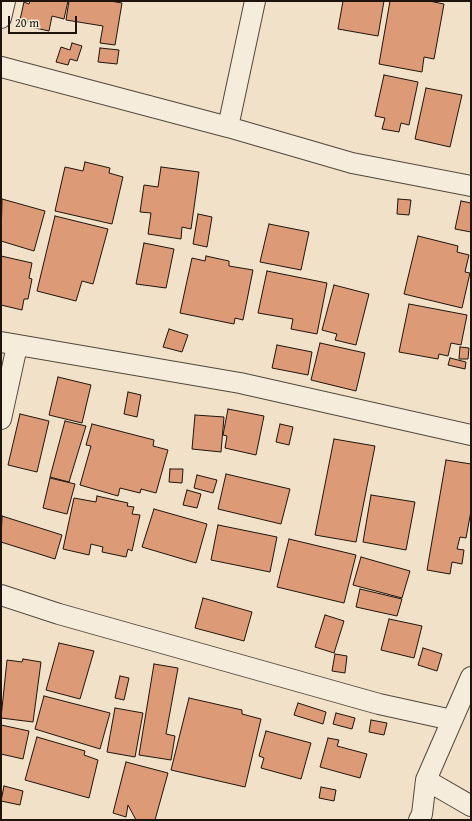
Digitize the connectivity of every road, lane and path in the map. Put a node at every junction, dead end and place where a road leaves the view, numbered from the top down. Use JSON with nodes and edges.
{"nodes":[{"id":1,"x":5,"y":1,"type":"edge"},
{"id":2,"x":254,"y":1,"type":"edge"},
{"id":3,"x":1,"y":18,"type":"edge"},
{"id":4,"x":1,"y":67,"type":"edge"},
{"id":5,"x":228,"y":127,"type":"junction"},
{"id":6,"x":471,"y":186,"type":"edge"},
{"id":7,"x":9,"y":344,"type":"edge"},
{"id":8,"x":1,"y":419,"type":"edge"},
{"id":9,"x":471,"y":435,"type":"edge"},
{"id":10,"x":1,"y":595,"type":"edge"},
{"id":11,"x":471,"y":677,"type":"edge"},
{"id":12,"x":452,"y":720,"type":"junction"},
{"id":13,"x":426,"y":780,"type":"junction"},
{"id":14,"x":471,"y":806,"type":"edge"},
{"id":15,"x":419,"y":820,"type":"edge"}],
"edges":[{"from":1,"to":3,"type":"street"},
{"from":2,"to":5,"type":"street"},
{"from":4,"to":5,"type":"street"},
{"from":5,"to":6,"type":"street"},
{"from":7,"to":8,"type":"street"},
{"from":7,"to":9,"type":"street"},
{"from":10,"to":12,"type":"street"},
{"from":11,"to":12,"type":"street"},
{"from":12,"to":13,"type":"street"},
{"from":13,"to":14,"type":"street"},
{"from":13,"to":15,"type":"street"}]}
